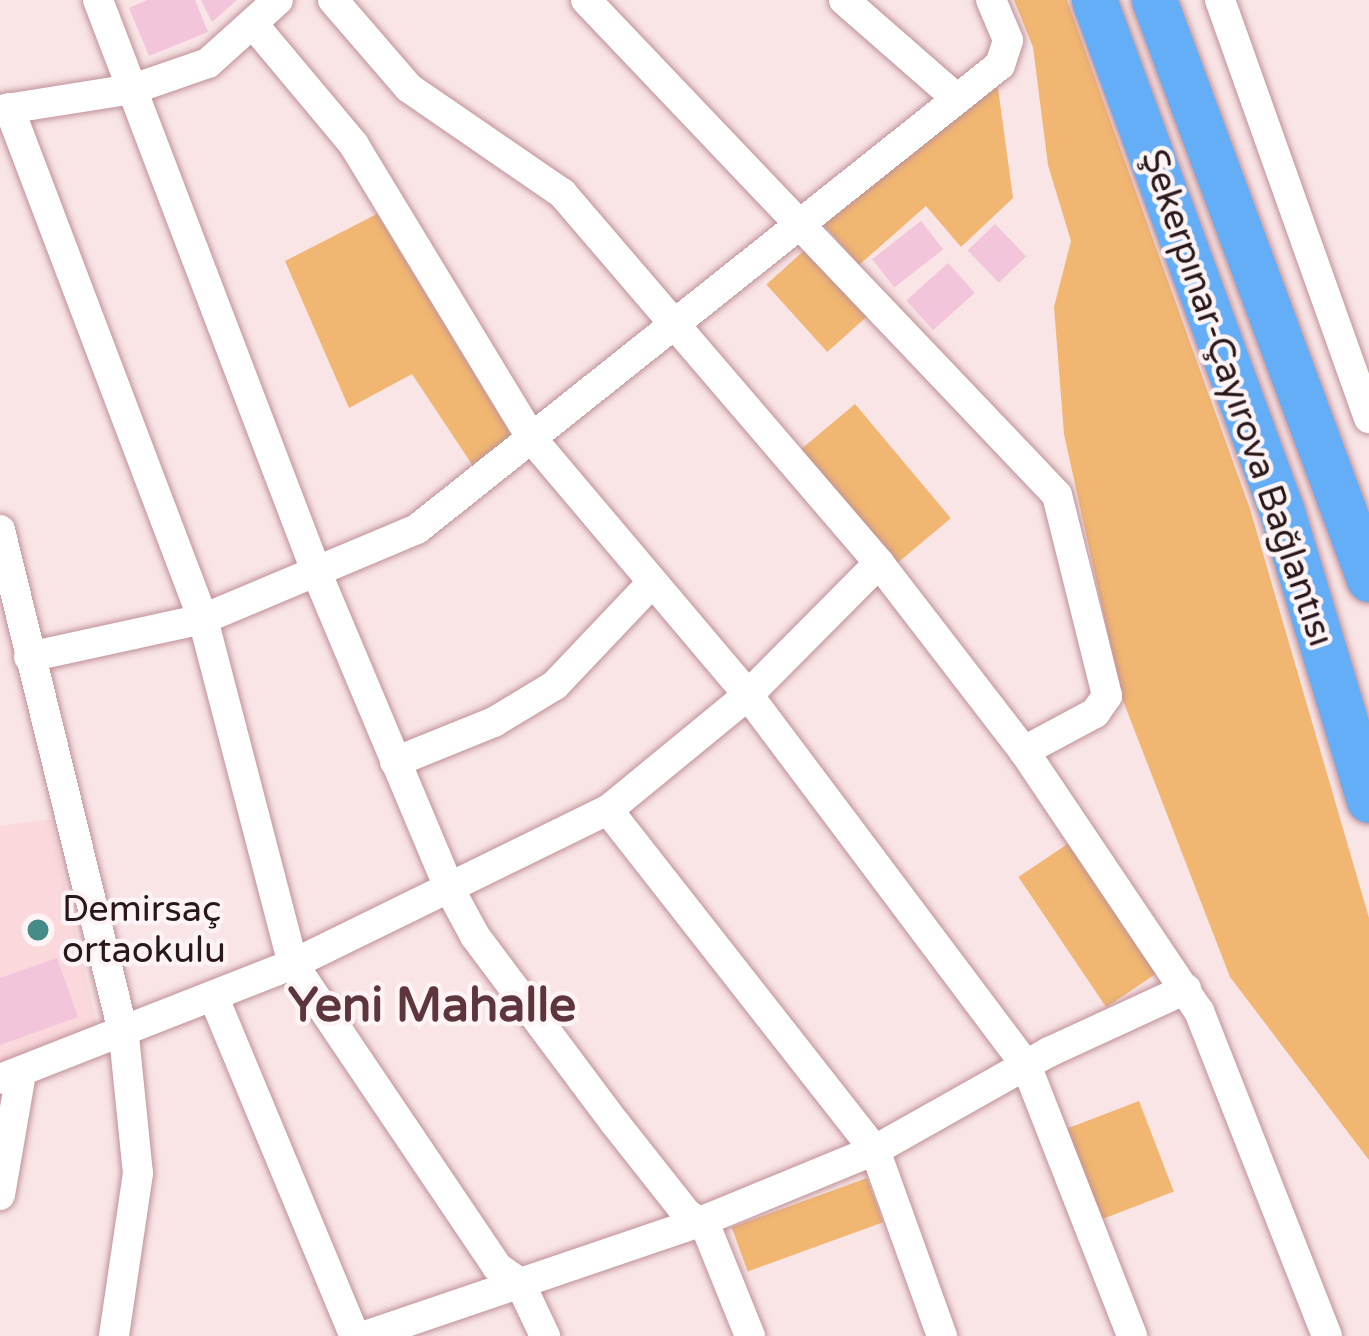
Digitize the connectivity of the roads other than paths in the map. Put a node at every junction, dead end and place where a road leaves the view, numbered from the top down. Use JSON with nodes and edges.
{"nodes":[{"id":1,"x":98,"y":0,"type":"edge"},
{"id":2,"x":278,"y":0,"type":"edge"},
{"id":3,"x":333,"y":0,"type":"edge"},
{"id":4,"x":586,"y":0,"type":"edge"},
{"id":5,"x":844,"y":0,"type":"edge"},
{"id":6,"x":991,"y":0,"type":"edge"},
{"id":7,"x":1094,"y":0,"type":"edge"},
{"id":8,"x":1154,"y":0,"type":"edge"},
{"id":9,"x":1220,"y":0,"type":"edge"},
{"id":10,"x":253,"y":24,"type":"junction"},
{"id":11,"x":133,"y":89,"type":"junction"},
{"id":12,"x":957,"y":99,"type":"junction"},
{"id":13,"x":5,"y":109,"type":"edge"},
{"id":14,"x":800,"y":227,"type":"junction"},
{"id":15,"x":671,"y":329,"type":"junction"},
{"id":16,"x":1369,"y":418,"type":"edge"},
{"id":17,"x":532,"y":439,"type":"junction"},
{"id":18,"x":0,"y":530,"type":"edge"},
{"id":19,"x":880,"y":563,"type":"junction"},
{"id":20,"x":318,"y":576,"type":"junction"},
{"id":21,"x":1369,"y":579,"type":"edge"},
{"id":22,"x":650,"y":584,"type":"junction"},
{"id":23,"x":202,"y":619,"type":"junction"},
{"id":24,"x":29,"y":657,"type":"junction"},
{"id":25,"x":748,"y":695,"type":"junction"},
{"id":26,"x":1024,"y":751,"type":"junction"},
{"id":27,"x":394,"y":762,"type":"junction"},
{"id":28,"x":1369,"y":800,"type":"edge"},
{"id":29,"x":608,"y":810,"type":"junction"},
{"id":30,"x":448,"y":886,"type":"junction"},
{"id":31,"x":293,"y":964,"type":"junction"},
{"id":32,"x":1186,"y":988,"type":"junction"},
{"id":33,"x":214,"y":998,"type":"junction"},
{"id":34,"x":124,"y":1036,"type":"junction"},
{"id":35,"x":1026,"y":1065,"type":"junction"},
{"id":36,"x":10,"y":1076,"type":"edge"},
{"id":37,"x":875,"y":1150,"type":"junction"},
{"id":38,"x":0,"y":1195,"type":"edge"},
{"id":39,"x":703,"y":1217,"type":"junction"},
{"id":40,"x":517,"y":1283,"type":"junction"},
{"id":41,"x":115,"y":1336,"type":"edge"},
{"id":42,"x":356,"y":1336,"type":"edge"},
{"id":43,"x":365,"y":1336,"type":"edge"},
{"id":44,"x":545,"y":1336,"type":"edge"},
{"id":45,"x":750,"y":1336,"type":"edge"},
{"id":46,"x":942,"y":1336,"type":"edge"},
{"id":47,"x":1132,"y":1336,"type":"edge"},
{"id":48,"x":1327,"y":1336,"type":"edge"}],
"edges":[{"from":1,"to":11,"type":"street"},
{"from":2,"to":10,"type":"street"},
{"from":3,"to":15,"type":"street"},
{"from":4,"to":14,"type":"street"},
{"from":5,"to":12,"type":"street"},
{"from":6,"to":12,"type":"street"},
{"from":7,"to":28,"type":"highway","name":"Şekerpınar-Çayırova Bağlantısı"},
{"from":8,"to":21,"type":"highway","name":"Şekerpınar-Çayırova Bağlantısı"},
{"from":9,"to":16,"type":"street"},
{"from":10,"to":11,"type":"street"},
{"from":10,"to":17,"type":"street"},
{"from":11,"to":13,"type":"street"},
{"from":11,"to":20,"type":"street"},
{"from":12,"to":14,"type":"street"},
{"from":13,"to":23,"type":"street"},
{"from":14,"to":15,"type":"street"},
{"from":14,"to":26,"type":"street"},
{"from":15,"to":17,"type":"street"},
{"from":15,"to":19,"type":"street"},
{"from":17,"to":20,"type":"street"},
{"from":17,"to":22,"type":"street"},
{"from":18,"to":24,"type":"street"},
{"from":19,"to":25,"type":"street"},
{"from":19,"to":26,"type":"street"},
{"from":20,"to":23,"type":"street"},
{"from":20,"to":27,"type":"street"},
{"from":22,"to":25,"type":"street"},
{"from":22,"to":27,"type":"street"},
{"from":23,"to":24,"type":"street"},
{"from":23,"to":31,"type":"street"},
{"from":24,"to":34,"type":"street"},
{"from":25,"to":29,"type":"street"},
{"from":25,"to":35,"type":"street"},
{"from":26,"to":32,"type":"street"},
{"from":27,"to":30,"type":"street"},
{"from":29,"to":30,"type":"street"},
{"from":29,"to":37,"type":"street"},
{"from":30,"to":31,"type":"street"},
{"from":30,"to":39,"type":"street"},
{"from":31,"to":33,"type":"street"},
{"from":31,"to":40,"type":"street"},
{"from":32,"to":35,"type":"street"},
{"from":32,"to":48,"type":"street"},
{"from":33,"to":34,"type":"street"},
{"from":33,"to":42,"type":"street"},
{"from":34,"to":36,"type":"street"},
{"from":34,"to":41,"type":"street"},
{"from":35,"to":37,"type":"street"},
{"from":35,"to":47,"type":"street"},
{"from":36,"to":38,"type":"street"},
{"from":37,"to":39,"type":"street"},
{"from":37,"to":46,"type":"street"},
{"from":39,"to":40,"type":"street"},
{"from":39,"to":45,"type":"street"},
{"from":40,"to":43,"type":"street"},
{"from":40,"to":44,"type":"street"}]}
